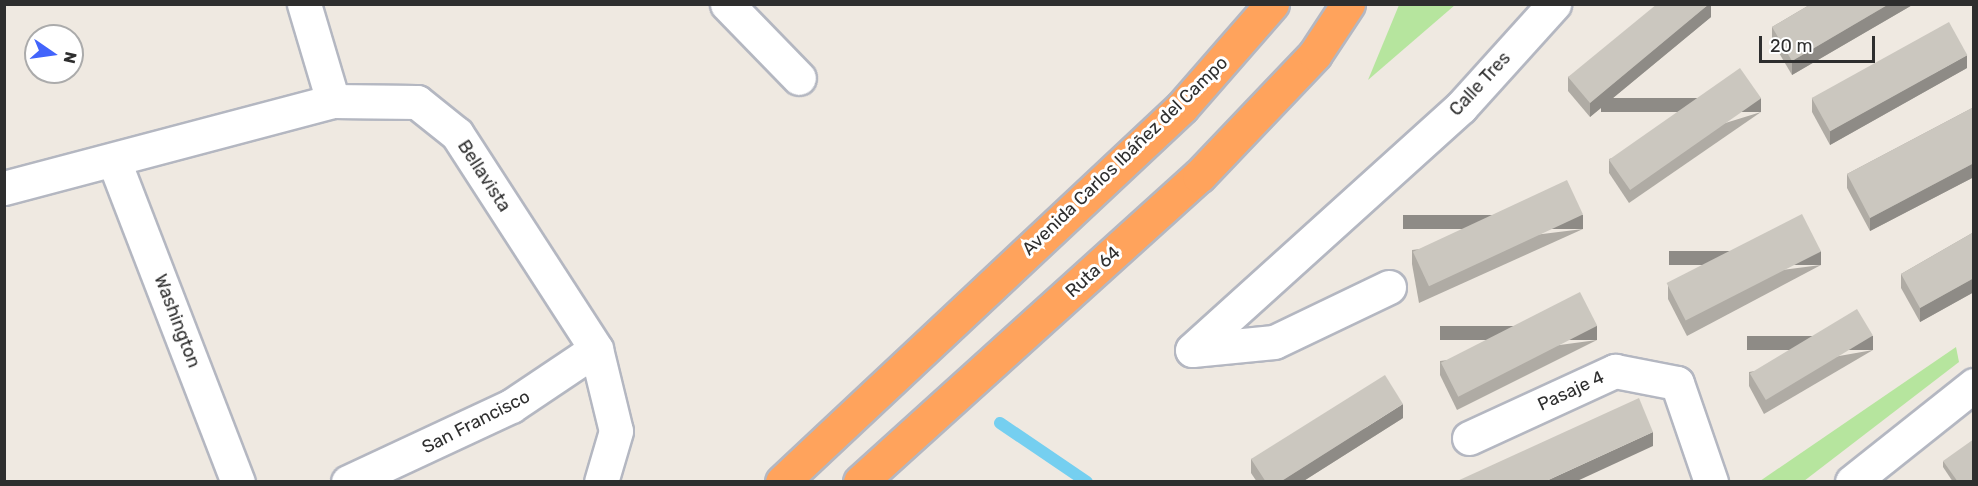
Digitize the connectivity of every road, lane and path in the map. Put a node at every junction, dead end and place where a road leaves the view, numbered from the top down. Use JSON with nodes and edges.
{"nodes":[{"id":1,"x":304,"y":4,"type":"edge"},
{"id":2,"x":727,"y":4,"type":"edge"},
{"id":3,"x":1272,"y":4,"type":"edge"},
{"id":4,"x":1348,"y":4,"type":"edge"},
{"id":5,"x":1554,"y":4,"type":"edge"},
{"id":6,"x":799,"y":78,"type":"dead end"},
{"id":7,"x":333,"y":101,"type":"junction"},
{"id":8,"x":114,"y":161,"type":"junction"},
{"id":9,"x":4,"y":188,"type":"edge"},
{"id":10,"x":1389,"y":287,"type":"dead end"},
{"id":11,"x":596,"y":349,"type":"junction"},
{"id":12,"x":1974,"y":385,"type":"edge"},
{"id":13,"x":1469,"y":438,"type":"dead end"},
{"id":14,"x":238,"y":482,"type":"edge"},
{"id":15,"x":348,"y":482,"type":"edge"},
{"id":16,"x":601,"y":482,"type":"edge"},
{"id":17,"x":782,"y":482,"type":"edge"},
{"id":18,"x":860,"y":482,"type":"edge"},
{"id":19,"x":1711,"y":482,"type":"edge"},
{"id":20,"x":1852,"y":482,"type":"edge"}],
"edges":[{"from":1,"to":7,"type":"street"},
{"from":2,"to":6,"type":"street"},
{"from":3,"to":17,"type":"highway","name":"Avenida Carlos Ibáñez del Campo"},
{"from":4,"to":18,"type":"highway","name":"Ruta 64"},
{"from":5,"to":10,"type":"street","name":"Calle Tres"},
{"from":7,"to":8,"type":"street","name":"Bellavista"},
{"from":7,"to":11,"type":"street","name":"Bellavista"},
{"from":8,"to":9,"type":"street","name":"Bellavista"},
{"from":8,"to":14,"type":"street","name":"Washington"},
{"from":11,"to":15,"type":"street","name":"San Francisco"},
{"from":11,"to":16,"type":"street","name":"Bellavista"},
{"from":12,"to":20,"type":"street"},
{"from":13,"to":19,"type":"street","name":"Pasaje 4"}]}
